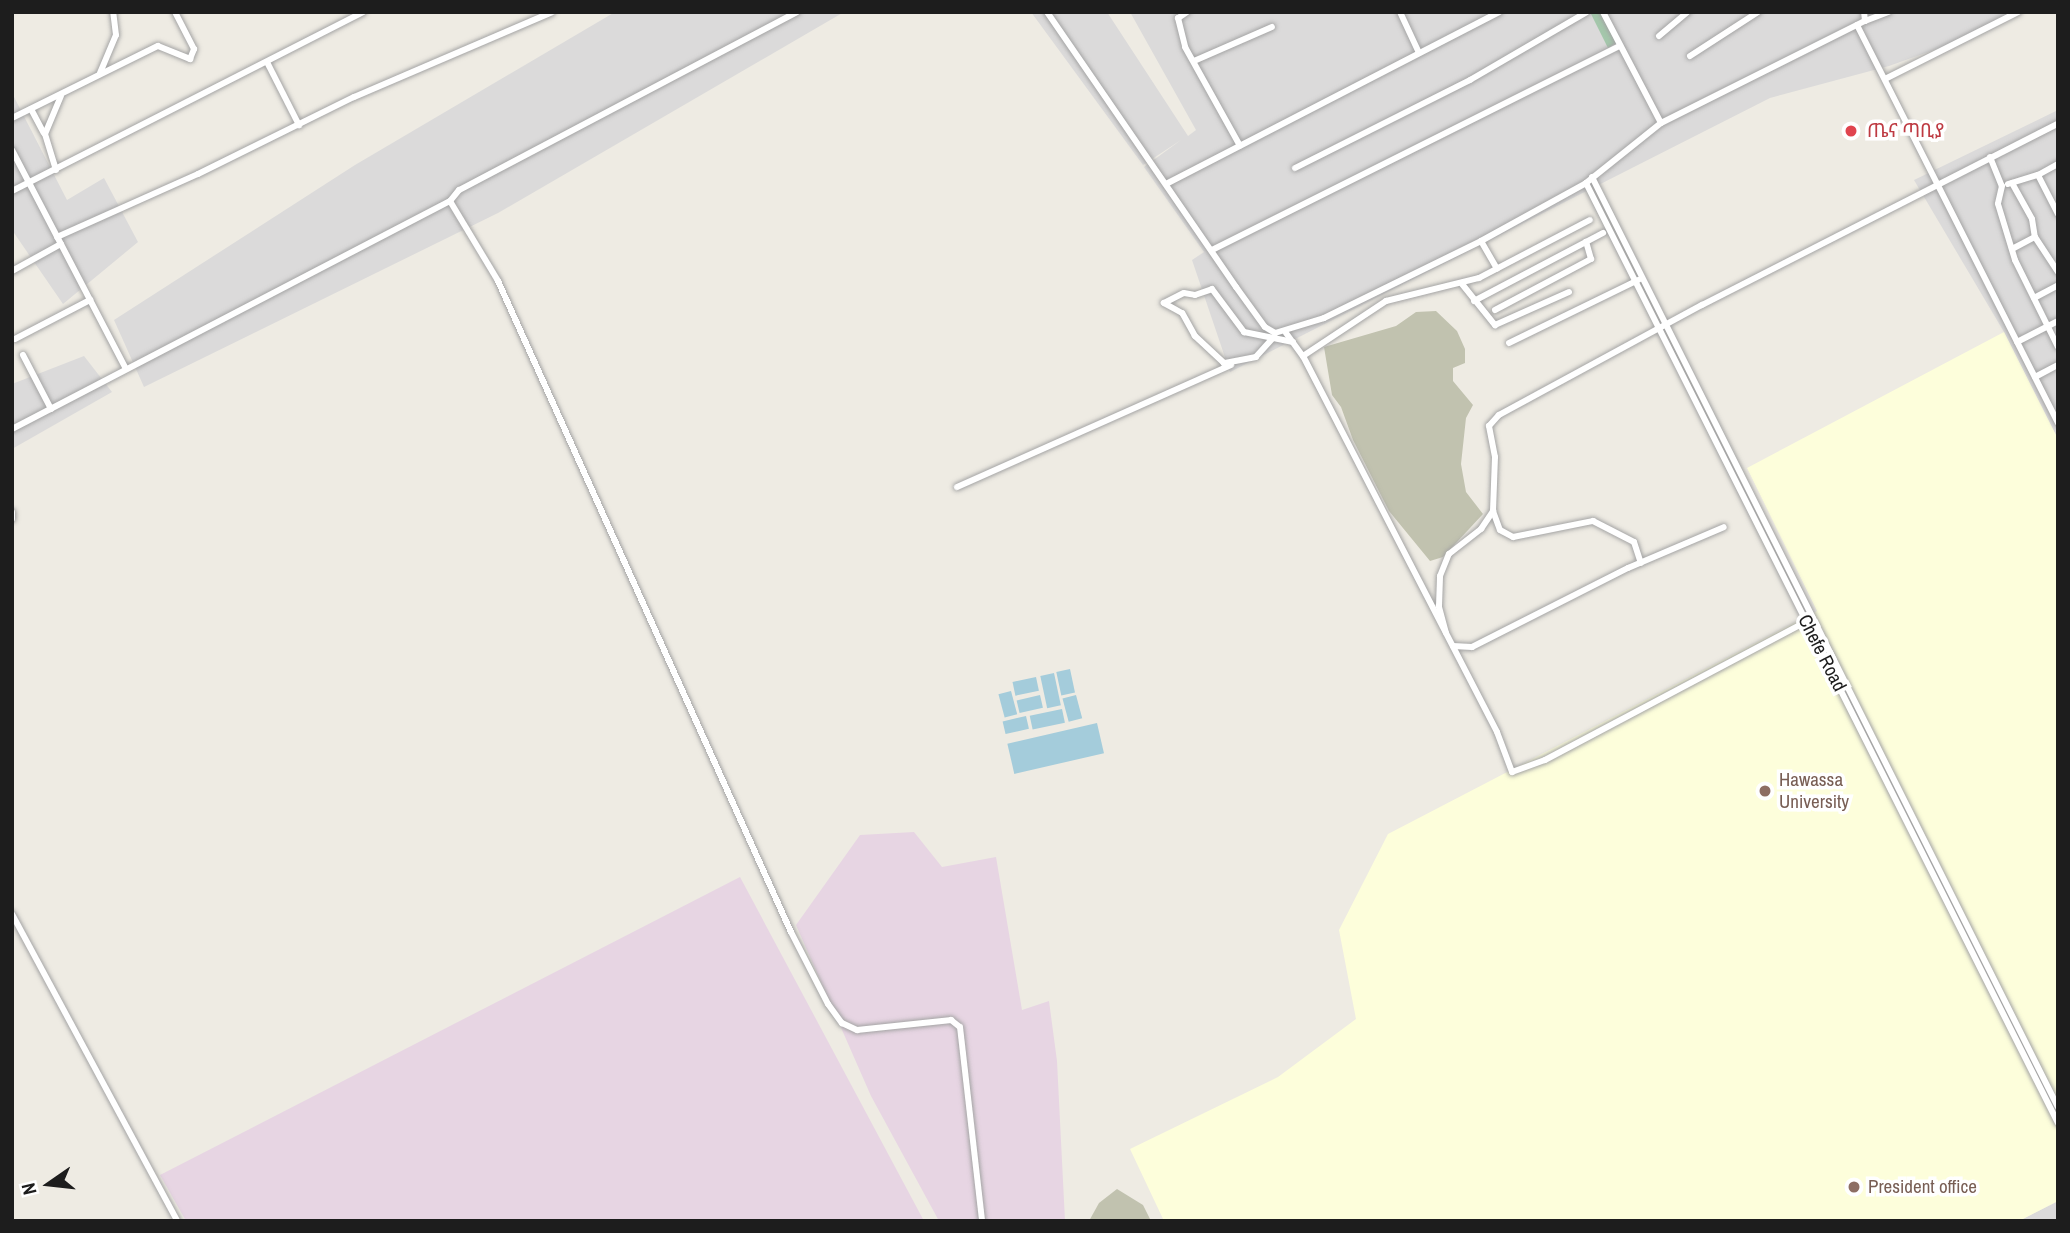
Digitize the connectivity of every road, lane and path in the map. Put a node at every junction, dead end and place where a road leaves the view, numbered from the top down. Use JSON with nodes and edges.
{"nodes":[{"id":1,"x":113,"y":12,"type":"edge"},
{"id":2,"x":175,"y":12,"type":"edge"},
{"id":3,"x":363,"y":12,"type":"edge"},
{"id":4,"x":552,"y":12,"type":"edge"},
{"id":5,"x":797,"y":12,"type":"edge"},
{"id":6,"x":1048,"y":12,"type":"edge"},
{"id":7,"x":1187,"y":12,"type":"edge"},
{"id":8,"x":1400,"y":12,"type":"edge"},
{"id":9,"x":1475,"y":12,"type":"edge"},
{"id":10,"x":1498,"y":12,"type":"edge"},
{"id":11,"x":1587,"y":12,"type":"edge"},
{"id":12,"x":1603,"y":12,"type":"edge"},
{"id":13,"x":1688,"y":12,"type":"edge"},
{"id":14,"x":1758,"y":12,"type":"edge"},
{"id":15,"x":1864,"y":12,"type":"edge"},
{"id":16,"x":1888,"y":12,"type":"edge"},
{"id":17,"x":2018,"y":12,"type":"edge"},
{"id":18,"x":1176,"y":15,"type":"edge"},
{"id":19,"x":2002,"y":15,"type":"edge"},
{"id":20,"x":1480,"y":22,"type":"junction"},
{"id":21,"x":1861,"y":23,"type":"junction"},
{"id":22,"x":1272,"y":27,"type":"dead end"},
{"id":23,"x":1659,"y":36,"type":"dead end"},
{"id":24,"x":1620,"y":46,"type":"junction"},
{"id":25,"x":1419,"y":53,"type":"junction"},
{"id":26,"x":1690,"y":56,"type":"dead end"},
{"id":27,"x":1194,"y":61,"type":"junction"},
{"id":28,"x":267,"y":62,"type":"junction"},
{"id":29,"x":99,"y":75,"type":"junction"},
{"id":30,"x":1885,"y":79,"type":"junction"},
{"id":31,"x":62,"y":94,"type":"junction"},
{"id":32,"x":31,"y":109,"type":"junction"},
{"id":33,"x":12,"y":118,"type":"edge"},
{"id":34,"x":1661,"y":123,"type":"junction"},
{"id":35,"x":299,"y":125,"type":"junction"},
{"id":36,"x":2056,"y":125,"type":"edge"},
{"id":37,"x":45,"y":134,"type":"junction"},
{"id":38,"x":2058,"y":136,"type":"edge"},
{"id":39,"x":1240,"y":146,"type":"junction"},
{"id":40,"x":12,"y":150,"type":"edge"},
{"id":41,"x":1990,"y":157,"type":"junction"},
{"id":42,"x":2058,"y":164,"type":"edge"},
{"id":43,"x":1295,"y":168,"type":"dead end"},
{"id":44,"x":56,"y":170,"type":"junction"},
{"id":45,"x":2038,"y":175,"type":"junction"},
{"id":46,"x":1592,"y":177,"type":"junction"},
{"id":47,"x":1586,"y":183,"type":"junction"},
{"id":48,"x":2012,"y":183,"type":"junction"},
{"id":49,"x":1166,"y":184,"type":"junction"},
{"id":50,"x":30,"y":185,"type":"junction"},
{"id":51,"x":2002,"y":186,"type":"junction"},
{"id":52,"x":1939,"y":187,"type":"junction"},
{"id":53,"x":12,"y":191,"type":"edge"},
{"id":54,"x":450,"y":201,"type":"junction"},
{"id":55,"x":2058,"y":214,"type":"edge"},
{"id":56,"x":1590,"y":220,"type":"dead end"},
{"id":57,"x":1603,"y":233,"type":"dead end"},
{"id":58,"x":2035,"y":237,"type":"junction"},
{"id":59,"x":59,"y":240,"type":"junction"},
{"id":60,"x":1481,"y":241,"type":"junction"},
{"id":61,"x":1586,"y":242,"type":"junction"},
{"id":62,"x":2012,"y":248,"type":"junction"},
{"id":63,"x":1212,"y":250,"type":"junction"},
{"id":64,"x":1497,"y":269,"type":"junction"},
{"id":65,"x":12,"y":271,"type":"edge"},
{"id":66,"x":2058,"y":272,"type":"edge"},
{"id":67,"x":1639,"y":279,"type":"junction"},
{"id":68,"x":1462,"y":284,"type":"junction"},
{"id":69,"x":2058,"y":285,"type":"edge"},
{"id":70,"x":1569,"y":292,"type":"dead end"},
{"id":71,"x":2034,"y":298,"type":"junction"},
{"id":72,"x":90,"y":300,"type":"junction"},
{"id":73,"x":1474,"y":301,"type":"junction"},
{"id":74,"x":1494,"y":310,"type":"dead end"},
{"id":75,"x":2058,"y":321,"type":"edge"},
{"id":76,"x":1667,"y":325,"type":"junction"},
{"id":77,"x":2048,"y":326,"type":"junction"},
{"id":78,"x":1660,"y":330,"type":"junction"},
{"id":79,"x":1286,"y":332,"type":"junction"},
{"id":80,"x":15,"y":339,"type":"dead end"},
{"id":81,"x":1272,"y":339,"type":"junction"},
{"id":82,"x":1295,"y":342,"type":"junction"},
{"id":83,"x":2017,"y":342,"type":"junction"},
{"id":84,"x":1510,"y":344,"type":"dead end"},
{"id":85,"x":2058,"y":347,"type":"edge"},
{"id":86,"x":23,"y":355,"type":"dead end"},
{"id":87,"x":1303,"y":356,"type":"junction"},
{"id":88,"x":1233,"y":364,"type":"junction"},
{"id":89,"x":2058,"y":365,"type":"edge"},
{"id":90,"x":126,"y":369,"type":"junction"},
{"id":91,"x":2035,"y":377,"type":"junction"},
{"id":92,"x":51,"y":409,"type":"junction"},
{"id":93,"x":2056,"y":414,"type":"edge"},
{"id":94,"x":2058,"y":423,"type":"edge"},
{"id":95,"x":12,"y":429,"type":"edge"},
{"id":96,"x":957,"y":487,"type":"dead end"},
{"id":97,"x":1493,"y":511,"type":"junction"},
{"id":98,"x":12,"y":512,"type":"edge"},
{"id":99,"x":12,"y":519,"type":"edge"},
{"id":100,"x":1724,"y":527,"type":"dead end"},
{"id":101,"x":1641,"y":563,"type":"junction"},
{"id":102,"x":1806,"y":622,"type":"junction"},
{"id":103,"x":1446,"y":633,"type":"junction"},
{"id":104,"x":1453,"y":646,"type":"junction"},
{"id":105,"x":12,"y":914,"type":"edge"},
{"id":106,"x":2058,"y":1107,"type":"edge"},
{"id":107,"x":2058,"y":1123,"type":"edge"},
{"id":108,"x":177,"y":1221,"type":"edge"},
{"id":109,"x":982,"y":1221,"type":"edge"}],
"edges":[{"from":1,"to":29,"type":"street"},
{"from":2,"to":29,"type":"street"},
{"from":3,"to":28,"type":"street"},
{"from":4,"to":35,"type":"street"},
{"from":5,"to":54,"type":"street"},
{"from":6,"to":49,"type":"street"},
{"from":7,"to":18,"type":"street"},
{"from":8,"to":25,"type":"street"},
{"from":9,"to":20,"type":"street"},
{"from":10,"to":20,"type":"street"},
{"from":11,"to":43,"type":"street"},
{"from":12,"to":24,"type":"street"},
{"from":13,"to":23,"type":"street"},
{"from":14,"to":26,"type":"street"},
{"from":15,"to":21,"type":"street"},
{"from":16,"to":21,"type":"street"},
{"from":17,"to":19,"type":"street"},
{"from":18,"to":27,"type":"street"},
{"from":19,"to":30,"type":"street"},
{"from":20,"to":25,"type":"street"},
{"from":21,"to":30,"type":"street"},
{"from":21,"to":34,"type":"street"},
{"from":22,"to":27,"type":"street"},
{"from":24,"to":34,"type":"street"},
{"from":24,"to":63,"type":"street"},
{"from":25,"to":39,"type":"street"},
{"from":27,"to":39,"type":"street"},
{"from":28,"to":35,"type":"street"},
{"from":28,"to":44,"type":"street"},
{"from":29,"to":31,"type":"street"},
{"from":30,"to":52,"type":"street"},
{"from":31,"to":32,"type":"street"},
{"from":31,"to":37,"type":"street"},
{"from":32,"to":33,"type":"street"},
{"from":32,"to":37,"type":"street"},
{"from":34,"to":46,"type":"street"},
{"from":35,"to":59,"type":"street"},
{"from":36,"to":38,"type":"street"},
{"from":36,"to":41,"type":"street"},
{"from":37,"to":44,"type":"street"},
{"from":39,"to":49,"type":"street"},
{"from":40,"to":50,"type":"street"},
{"from":41,"to":51,"type":"street"},
{"from":41,"to":52,"type":"street"},
{"from":42,"to":45,"type":"street"},
{"from":44,"to":50,"type":"street"},
{"from":45,"to":48,"type":"street"},
{"from":45,"to":55,"type":"street"},
{"from":46,"to":47,"type":"street"},
{"from":46,"to":67,"type":"street","name":"Chefe Road"},
{"from":47,"to":60,"type":"street"},
{"from":47,"to":67,"type":"street","name":"Chefe Road"},
{"from":48,"to":51,"type":"street"},
{"from":48,"to":58,"type":"street"},
{"from":49,"to":63,"type":"street"},
{"from":50,"to":53,"type":"street"},
{"from":50,"to":59,"type":"street"},
{"from":51,"to":62,"type":"street"},
{"from":52,"to":76,"type":"street"},
{"from":52,"to":83,"type":"street"},
{"from":54,"to":90,"type":"street"},
{"from":54,"to":109,"type":"street"},
{"from":56,"to":64,"type":"street"},
{"from":57,"to":61,"type":"street"},
{"from":58,"to":62,"type":"street"},
{"from":58,"to":66,"type":"street"},
{"from":59,"to":65,"type":"street"},
{"from":59,"to":72,"type":"street"},
{"from":60,"to":64,"type":"street"},
{"from":60,"to":79,"type":"street"},
{"from":61,"to":73,"type":"street"},
{"from":61,"to":74,"type":"street"},
{"from":62,"to":71,"type":"street"},
{"from":63,"to":79,"type":"street"},
{"from":64,"to":68,"type":"street"},
{"from":67,"to":76,"type":"street","name":"Chefe Road"},
{"from":67,"to":78,"type":"street","name":"Chefe Road"},
{"from":67,"to":84,"type":"street"},
{"from":68,"to":73,"type":"street"},
{"from":68,"to":87,"type":"street"},
{"from":69,"to":71,"type":"street"},
{"from":70,"to":73,"type":"street"},
{"from":71,"to":77,"type":"street"},
{"from":72,"to":80,"type":"street"},
{"from":72,"to":90,"type":"street"},
{"from":75,"to":77,"type":"street"},
{"from":76,"to":78,"type":"street"},
{"from":76,"to":106,"type":"street","name":"Chefe Road"},
{"from":77,"to":83,"type":"street"},
{"from":77,"to":85,"type":"street"},
{"from":78,"to":97,"type":"street"},
{"from":78,"to":102,"type":"street","name":"Chefe Road"},
{"from":79,"to":82,"type":"street"},
{"from":81,"to":82,"type":"street"},
{"from":81,"to":88,"type":"street"},
{"from":81,"to":88,"type":"street"},
{"from":82,"to":87,"type":"street"},
{"from":83,"to":91,"type":"street"},
{"from":86,"to":92,"type":"street"},
{"from":87,"to":103,"type":"street"},
{"from":88,"to":96,"type":"street"},
{"from":89,"to":91,"type":"street"},
{"from":90,"to":92,"type":"street"},
{"from":91,"to":93,"type":"street"},
{"from":92,"to":95,"type":"street"},
{"from":93,"to":94,"type":"street"},
{"from":97,"to":101,"type":"street"},
{"from":97,"to":103,"type":"street"},
{"from":98,"to":99,"type":"street"},
{"from":100,"to":101,"type":"street"},
{"from":101,"to":104,"type":"street"},
{"from":102,"to":104,"type":"street"},
{"from":102,"to":107,"type":"street","name":"Chefe Road"},
{"from":103,"to":104,"type":"street"},
{"from":105,"to":108,"type":"street"}]}
